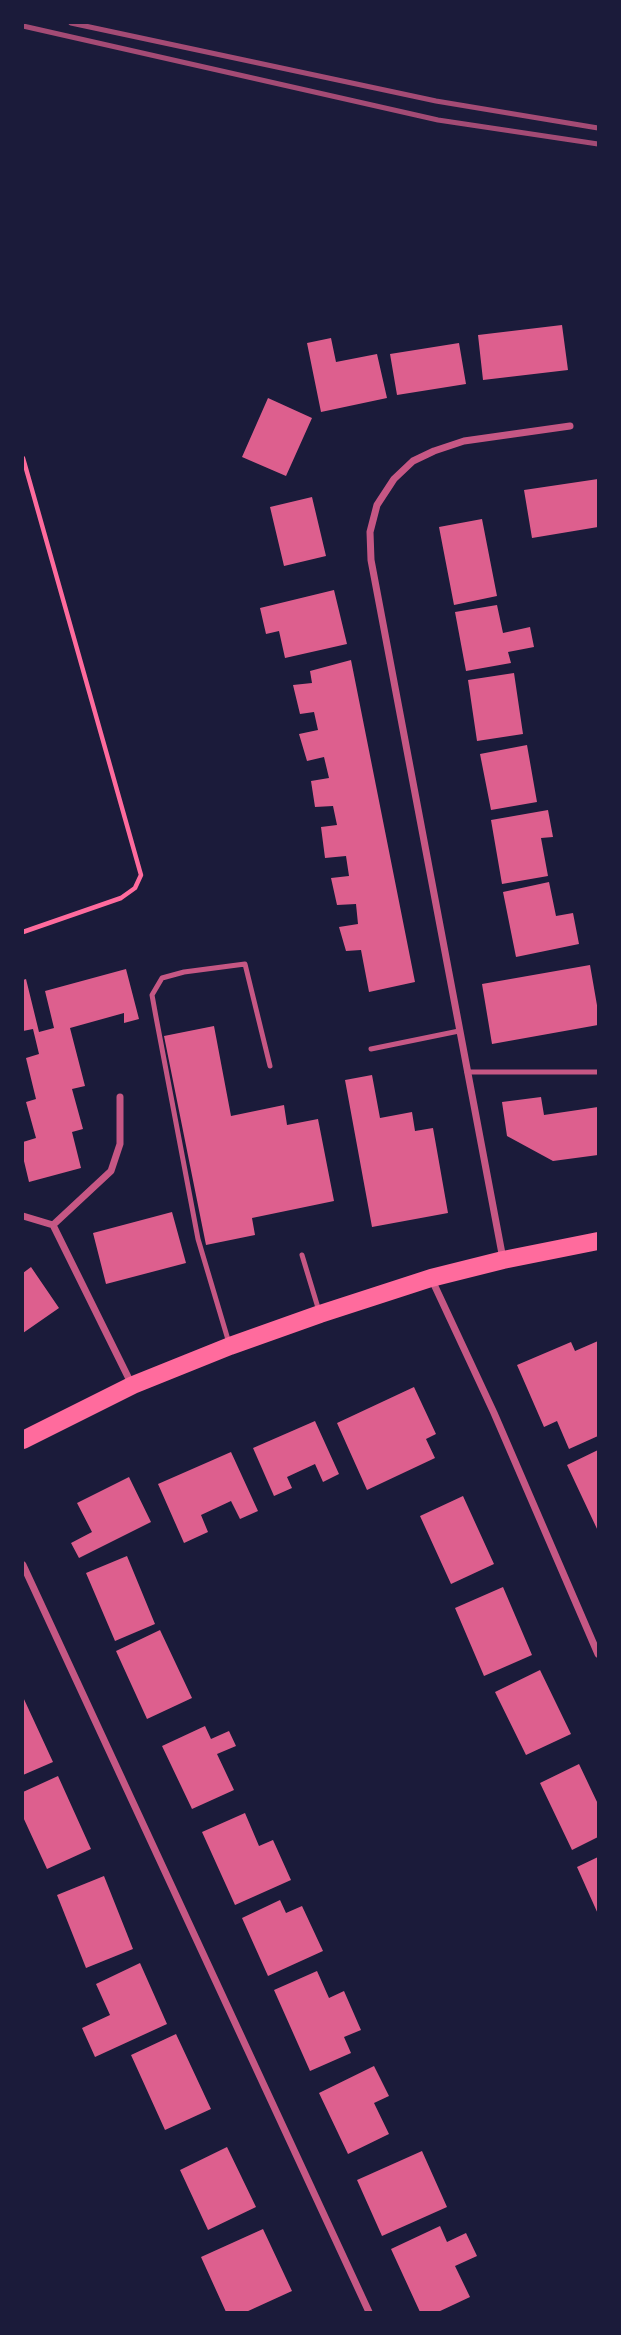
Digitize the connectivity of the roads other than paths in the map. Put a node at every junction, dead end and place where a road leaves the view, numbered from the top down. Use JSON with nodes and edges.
{"nodes":[{"id":1,"x":570,"y":426,"type":"dead end"},
{"id":2,"x":459,"y":1031,"type":"junction"},
{"id":3,"x":371,"y":1049,"type":"dead end"},
{"id":4,"x":270,"y":1066,"type":"dead end"},
{"id":5,"x":467,"y":1072,"type":"junction"},
{"id":6,"x":598,"y":1072,"type":"edge"},
{"id":7,"x":120,"y":1097,"type":"dead end"},
{"id":8,"x":23,"y":1216,"type":"edge"},
{"id":9,"x":53,"y":1225,"type":"junction"},
{"id":10,"x":598,"y":1241,"type":"edge"},
{"id":11,"x":302,"y":1255,"type":"dead end"},
{"id":12,"x":503,"y":1260,"type":"junction"},
{"id":13,"x":431,"y":1278,"type":"junction"},
{"id":14,"x":320,"y":1314,"type":"junction"},
{"id":15,"x":230,"y":1346,"type":"junction"},
{"id":16,"x":133,"y":1385,"type":"junction"},
{"id":17,"x":23,"y":1440,"type":"edge"},
{"id":18,"x":23,"y":1565,"type":"edge"},
{"id":19,"x":598,"y":1654,"type":"edge"},
{"id":20,"x":369,"y":2312,"type":"edge"}],
"edges":[{"from":1,"to":2,"type":"street"},
{"from":2,"to":3,"type":"lane"},
{"from":2,"to":5,"type":"street"},
{"from":4,"to":15,"type":"lane"},
{"from":5,"to":6,"type":"lane"},
{"from":5,"to":12,"type":"street"},
{"from":7,"to":9,"type":"street"},
{"from":8,"to":9,"type":"street"},
{"from":9,"to":16,"type":"street"},
{"from":10,"to":12,"type":"main road"},
{"from":11,"to":14,"type":"lane"},
{"from":12,"to":13,"type":"main road"},
{"from":13,"to":14,"type":"main road"},
{"from":13,"to":19,"type":"street"},
{"from":14,"to":15,"type":"main road"},
{"from":15,"to":16,"type":"main road"},
{"from":16,"to":17,"type":"main road"},
{"from":18,"to":20,"type":"street"}]}
